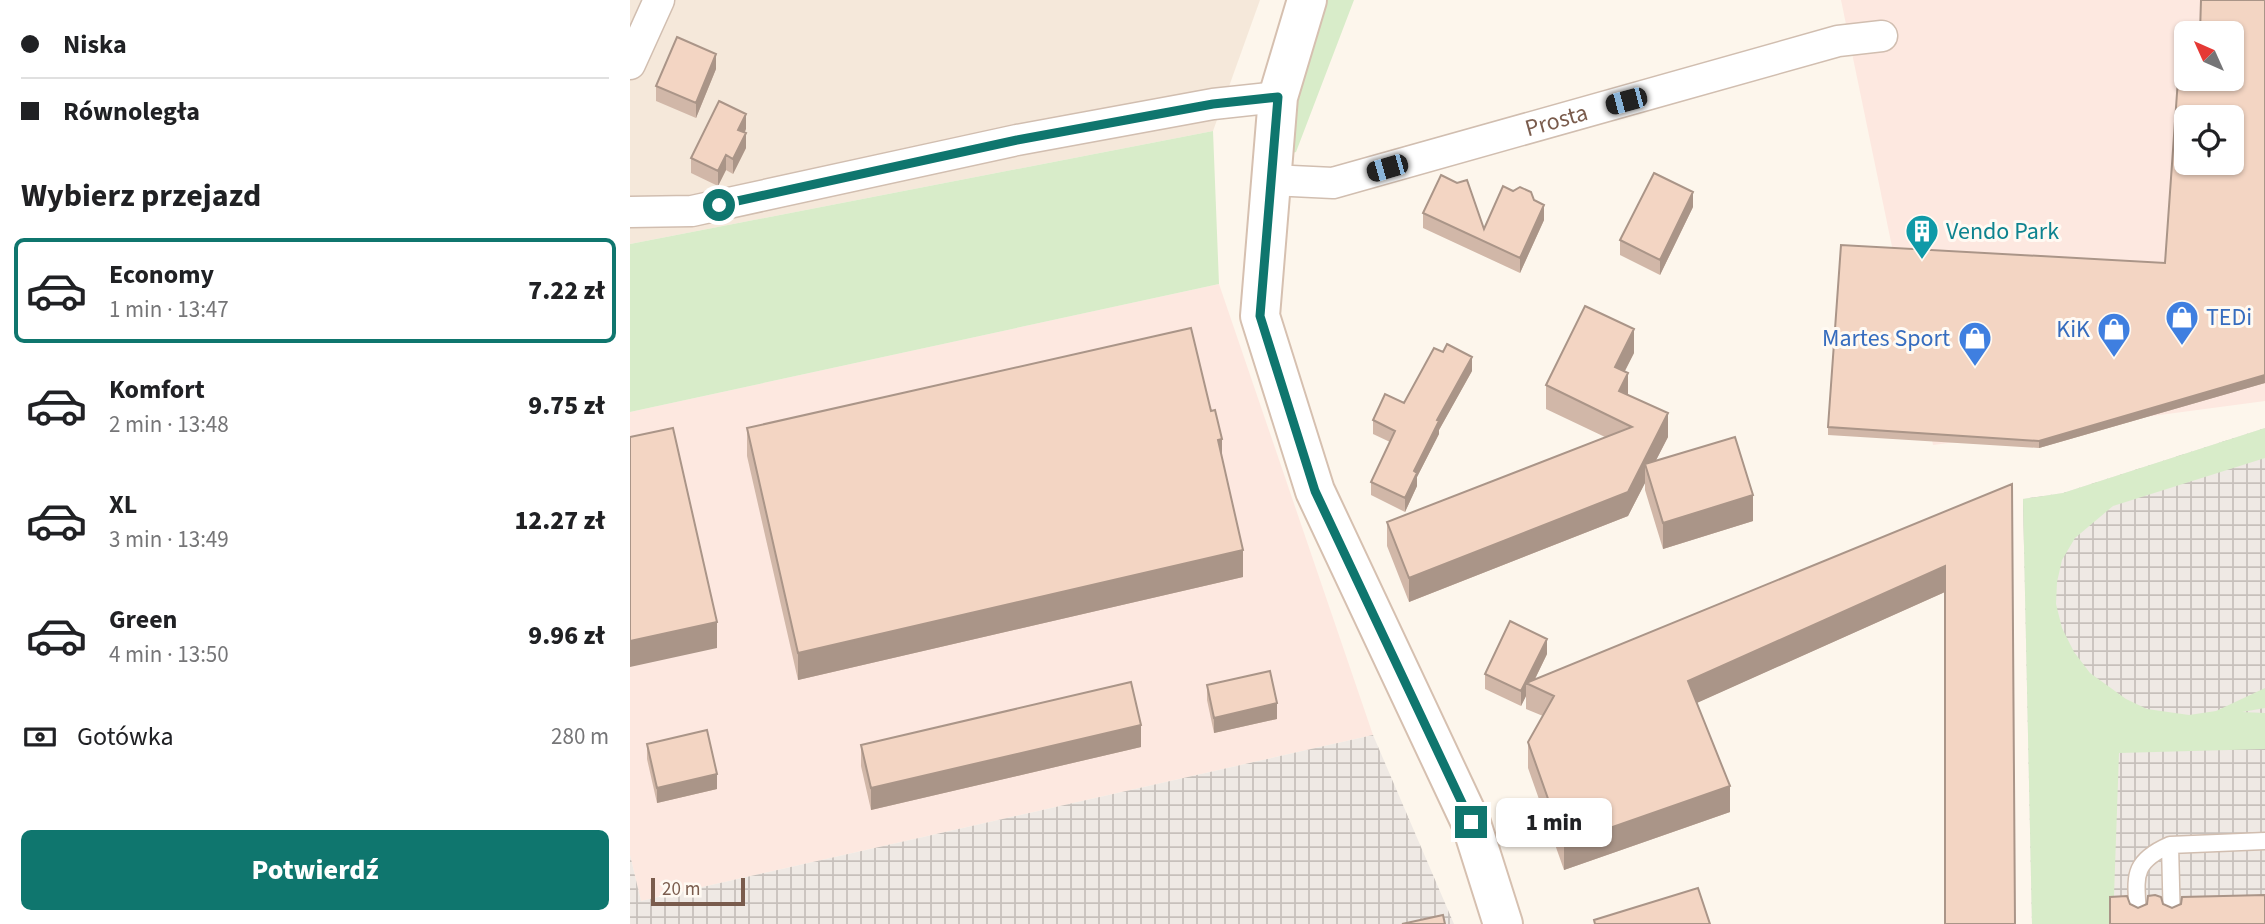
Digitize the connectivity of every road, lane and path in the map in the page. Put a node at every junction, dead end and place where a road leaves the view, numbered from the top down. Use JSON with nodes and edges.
{"nodes":[{"id":1,"x":659,"y":0,"type":"edge"},
{"id":2,"x":1307,"y":0,"type":"edge"},
{"id":3,"x":1882,"y":36,"type":"dead end"},
{"id":4,"x":630,"y":64,"type":"edge"},
{"id":5,"x":1278,"y":97,"type":"junction"},
{"id":6,"x":1271,"y":180,"type":"junction"},
{"id":7,"x":630,"y":212,"type":"edge"},
{"id":8,"x":2265,"y":841,"type":"edge"},
{"id":9,"x":2170,"y":845,"type":"junction"},
{"id":10,"x":1503,"y":924,"type":"edge"},
{"id":11,"x":2138,"y":924,"type":"edge"},
{"id":12,"x":2172,"y":924,"type":"edge"}],
"edges":[{"from":1,"to":4,"type":"street"},
{"from":2,"to":5,"type":"street"},
{"from":3,"to":6,"type":"street","name":"Prosta"},
{"from":5,"to":6,"type":"street"},
{"from":5,"to":7,"type":"street"},
{"from":6,"to":10,"type":"street"},
{"from":8,"to":9,"type":"lane"},
{"from":9,"to":11,"type":"lane"},
{"from":9,"to":12,"type":"lane"}]}
